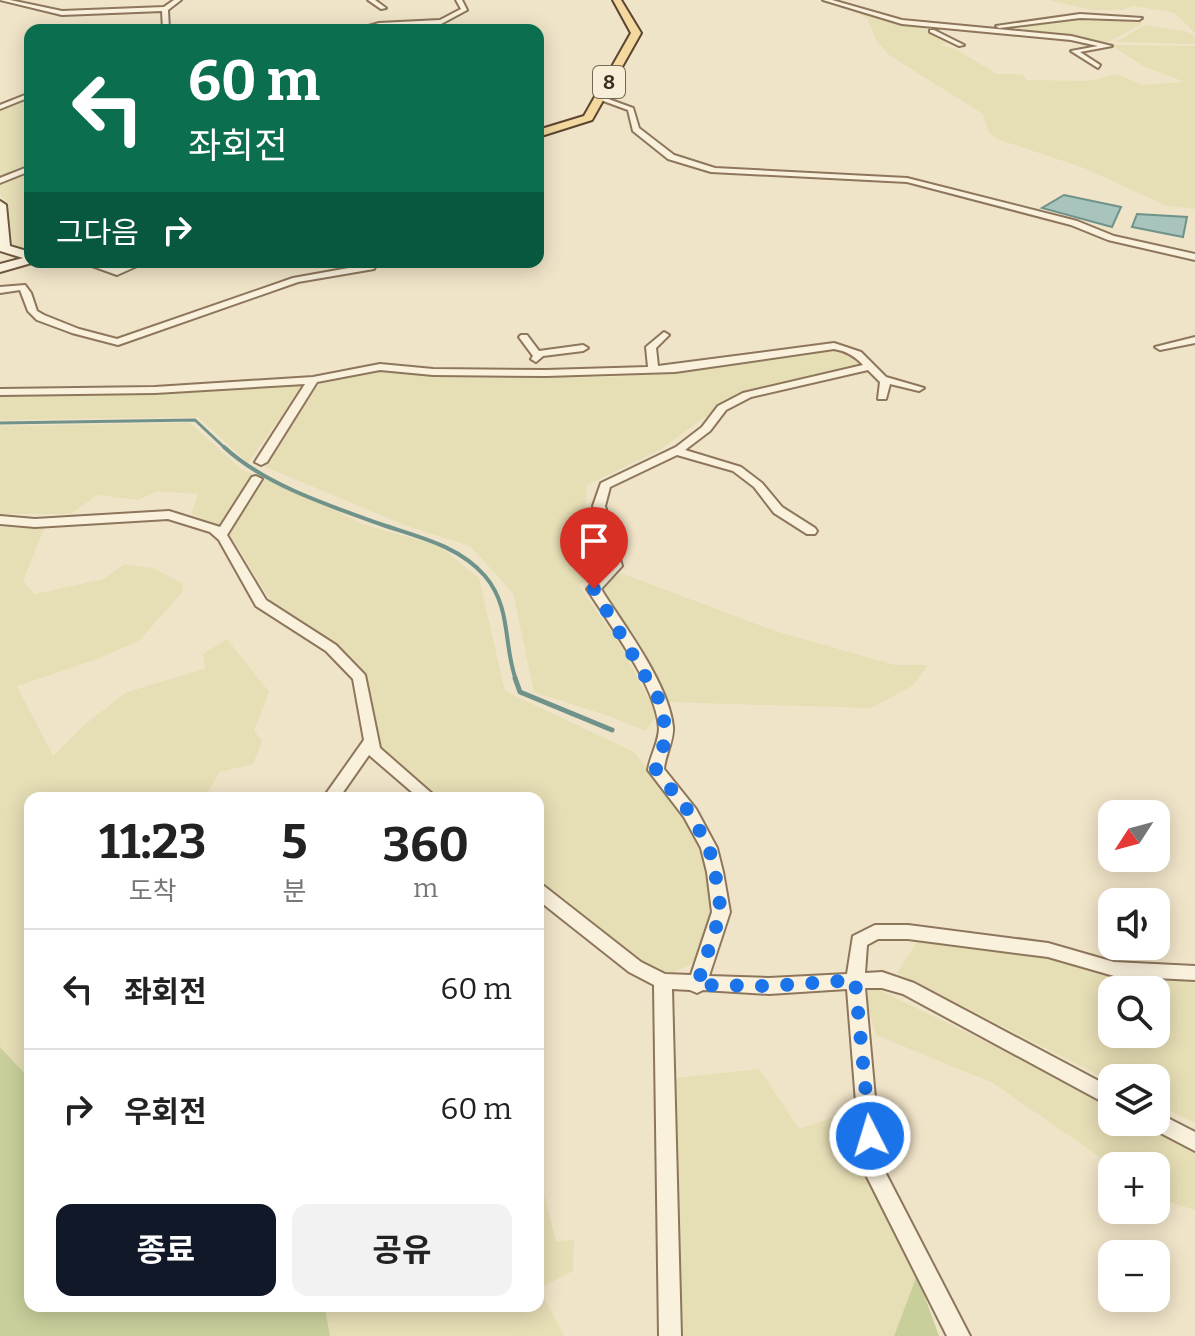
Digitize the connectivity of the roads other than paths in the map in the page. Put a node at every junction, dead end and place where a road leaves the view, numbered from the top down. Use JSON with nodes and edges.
{"nodes":[{"id":1,"x":2,"y":0,"type":"edge"},
{"id":2,"x":178,"y":0,"type":"edge"},
{"id":3,"x":371,"y":0,"type":"edge"},
{"id":4,"x":459,"y":0,"type":"edge"},
{"id":5,"x":617,"y":0,"type":"edge"},
{"id":6,"x":826,"y":0,"type":"edge"},
{"id":7,"x":383,"y":8,"type":"dead end"},
{"id":8,"x":165,"y":9,"type":"junction"},
{"id":9,"x":1139,"y":18,"type":"dead end"},
{"id":10,"x":913,"y":23,"type":"junction"},
{"id":11,"x":166,"y":24,"type":"edge"},
{"id":12,"x":396,"y":24,"type":"edge"},
{"id":13,"x":994,"y":33,"type":"junction"},
{"id":14,"x":961,"y":45,"type":"dead end"},
{"id":15,"x":1098,"y":66,"type":"dead end"},
{"id":16,"x":24,"y":97,"type":"edge"},
{"id":17,"x":600,"y":98,"type":"junction"},
{"id":18,"x":0,"y":107,"type":"edge"},
{"id":19,"x":544,"y":132,"type":"edge"},
{"id":20,"x":24,"y":171,"type":"edge"},
{"id":21,"x":0,"y":181,"type":"edge"},
{"id":22,"x":0,"y":205,"type":"edge"},
{"id":23,"x":2,"y":253,"type":"edge"},
{"id":24,"x":24,"y":257,"type":"edge"},
{"id":25,"x":1195,"y":257,"type":"edge"},
{"id":26,"x":24,"y":260,"type":"edge"},
{"id":27,"x":0,"y":268,"type":"edge"},
{"id":28,"x":104,"y":268,"type":"edge"},
{"id":29,"x":127,"y":268,"type":"edge"},
{"id":30,"x":365,"y":268,"type":"edge"},
{"id":31,"x":0,"y":290,"type":"edge"},
{"id":32,"x":664,"y":335,"type":"dead end"},
{"id":33,"x":524,"y":337,"type":"dead end"},
{"id":34,"x":1195,"y":340,"type":"edge"},
{"id":35,"x":1160,"y":347,"type":"dead end"},
{"id":36,"x":583,"y":348,"type":"dead end"},
{"id":37,"x":537,"y":354,"type":"junction"},
{"id":38,"x":867,"y":367,"type":"junction"},
{"id":39,"x":653,"y":370,"type":"junction"},
{"id":40,"x":526,"y":373,"type":"junction"},
{"id":41,"x":883,"y":379,"type":"junction"},
{"id":42,"x":313,"y":380,"type":"junction"},
{"id":43,"x":919,"y":388,"type":"dead end"},
{"id":44,"x":0,"y":392,"type":"edge"},
{"id":45,"x":882,"y":397,"type":"dead end"},
{"id":46,"x":676,"y":451,"type":"junction"},
{"id":47,"x":261,"y":462,"type":"dead end"},
{"id":48,"x":256,"y":479,"type":"dead end"},
{"id":49,"x":0,"y":520,"type":"edge"},
{"id":50,"x":811,"y":531,"type":"dead end"},
{"id":51,"x":221,"y":535,"type":"junction"},
{"id":52,"x":371,"y":741,"type":"junction"},
{"id":53,"x":335,"y":792,"type":"edge"},
{"id":54,"x":422,"y":792,"type":"edge"},
{"id":55,"x":544,"y":896,"type":"edge"},
{"id":56,"x":1195,"y":973,"type":"edge"},
{"id":57,"x":855,"y":980,"type":"junction"},
{"id":58,"x":663,"y":981,"type":"junction"},
{"id":59,"x":697,"y":985,"type":"junction"},
{"id":60,"x":1098,"y":1090,"type":"edge"},
{"id":61,"x":1170,"y":1129,"type":"edge"},
{"id":62,"x":1195,"y":1142,"type":"edge"},
{"id":63,"x":670,"y":1336,"type":"edge"},
{"id":64,"x":959,"y":1336,"type":"edge"}],
"edges":[{"from":1,"to":8,"type":"street"},
{"from":2,"to":8,"type":"street"},
{"from":3,"to":7,"type":"street"},
{"from":4,"to":12,"type":"street"},
{"from":5,"to":17,"type":"main road","number":"8"},
{"from":6,"to":10,"type":"street"},
{"from":8,"to":11,"type":"street"},
{"from":9,"to":13,"type":"street"},
{"from":10,"to":13,"type":"street"},
{"from":10,"to":14,"type":"street"},
{"from":13,"to":15,"type":"street"},
{"from":16,"to":18,"type":"street"},
{"from":17,"to":19,"type":"main road","number":"8"},
{"from":17,"to":25,"type":"street"},
{"from":20,"to":21,"type":"street"},
{"from":22,"to":23,"type":"street"},
{"from":23,"to":24,"type":"street"},
{"from":26,"to":27,"type":"street"},
{"from":28,"to":29,"type":"street"},
{"from":30,"to":31,"type":"street"},
{"from":32,"to":39,"type":"street"},
{"from":33,"to":37,"type":"street"},
{"from":34,"to":35,"type":"street"},
{"from":36,"to":37,"type":"street"},
{"from":37,"to":40,"type":"street"},
{"from":38,"to":39,"type":"street"},
{"from":38,"to":41,"type":"street"},
{"from":38,"to":46,"type":"street"},
{"from":39,"to":40,"type":"street"},
{"from":40,"to":42,"type":"street"},
{"from":41,"to":43,"type":"street"},
{"from":41,"to":45,"type":"street"},
{"from":42,"to":44,"type":"street"},
{"from":42,"to":47,"type":"street"},
{"from":46,"to":50,"type":"street"},
{"from":46,"to":59,"type":"street"},
{"from":48,"to":51,"type":"street"},
{"from":49,"to":51,"type":"street"},
{"from":51,"to":52,"type":"street"},
{"from":52,"to":53,"type":"street"},
{"from":52,"to":54,"type":"street"},
{"from":55,"to":58,"type":"street"},
{"from":56,"to":57,"type":"street"},
{"from":57,"to":59,"type":"street"},
{"from":57,"to":60,"type":"street"},
{"from":57,"to":64,"type":"street"},
{"from":58,"to":59,"type":"street"},
{"from":58,"to":63,"type":"street"},
{"from":61,"to":62,"type":"street"}]}
